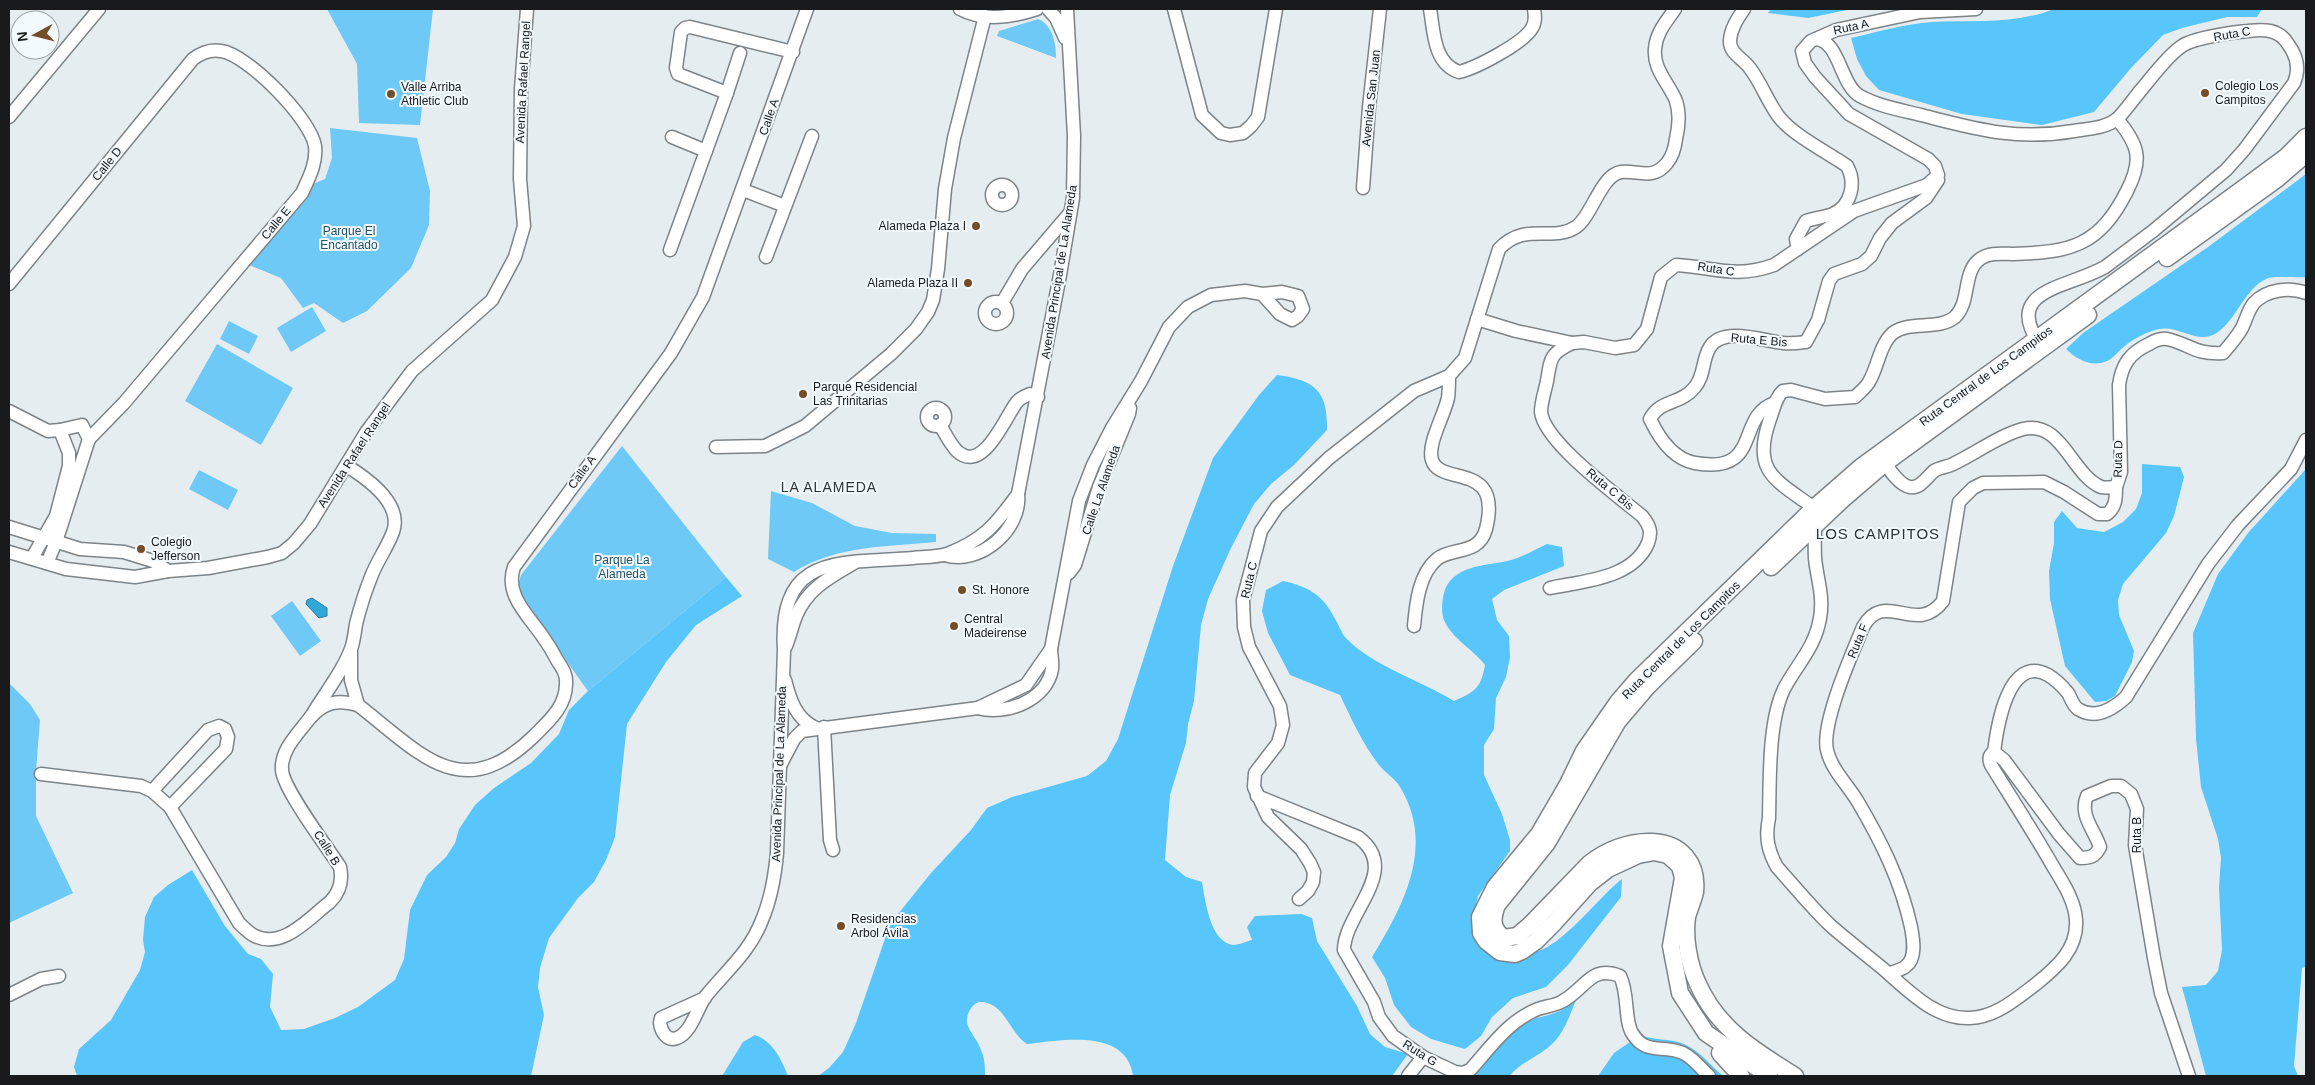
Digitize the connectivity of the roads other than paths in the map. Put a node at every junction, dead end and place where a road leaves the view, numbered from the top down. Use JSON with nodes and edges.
{"nodes":[{"id":1,"x":99,"y":9,"type":"edge"},
{"id":2,"x":527,"y":9,"type":"edge"},
{"id":3,"x":807,"y":9,"type":"edge"},
{"id":4,"x":959,"y":9,"type":"edge"},
{"id":5,"x":1036,"y":9,"type":"edge"},
{"id":6,"x":1048,"y":9,"type":"edge"},
{"id":7,"x":1067,"y":9,"type":"edge"},
{"id":8,"x":1174,"y":9,"type":"edge"},
{"id":9,"x":1276,"y":9,"type":"edge"},
{"id":10,"x":1380,"y":9,"type":"edge"},
{"id":11,"x":1430,"y":9,"type":"edge"},
{"id":12,"x":1534,"y":9,"type":"edge"},
{"id":13,"x":1674,"y":9,"type":"edge"},
{"id":14,"x":1744,"y":9,"type":"edge"},
{"id":15,"x":1976,"y":9,"type":"edge"},
{"id":16,"x":985,"y":16,"type":"junction"},
{"id":17,"x":1816,"y":38,"type":"junction"},
{"id":18,"x":1068,"y":48,"type":"junction"},
{"id":19,"x":211,"y":51,"type":"joint"},
{"id":20,"x":793,"y":52,"type":"junction"},
{"id":21,"x":740,"y":53,"type":"dead end"},
{"id":22,"x":727,"y":93,"type":"junction"},
{"id":23,"x":9,"y":117,"type":"edge"},
{"id":24,"x":2117,"y":119,"type":"junction"},
{"id":25,"x":812,"y":136,"type":"dead end"},
{"id":26,"x":672,"y":137,"type":"dead end"},
{"id":27,"x":2306,"y":137,"type":"edge"},
{"id":28,"x":706,"y":151,"type":"junction"},
{"id":29,"x":2306,"y":154,"type":"edge"},
{"id":30,"x":1938,"y":176,"type":"junction"},
{"id":31,"x":1364,"y":188,"type":"dead end"},
{"id":32,"x":743,"y":190,"type":"junction"},
{"id":33,"x":785,"y":206,"type":"junction"},
{"id":34,"x":1070,"y":213,"type":"junction"},
{"id":35,"x":1798,"y":249,"type":"junction"},
{"id":36,"x":670,"y":250,"type":"dead end"},
{"id":37,"x":766,"y":257,"type":"dead end"},
{"id":38,"x":9,"y":284,"type":"edge"},
{"id":39,"x":2306,"y":292,"type":"edge"},
{"id":40,"x":1262,"y":294,"type":"dead end"},
{"id":41,"x":1002,"y":303,"type":"dead end"},
{"id":42,"x":1477,"y":319,"type":"junction"},
{"id":43,"x":1572,"y":343,"type":"junction"},
{"id":44,"x":2040,"y":344,"type":"junction"},
{"id":45,"x":1449,"y":376,"type":"junction"},
{"id":46,"x":1038,"y":397,"type":"junction"},
{"id":47,"x":1130,"y":400,"type":"junction"},
{"id":48,"x":124,"y":403,"type":"junction"},
{"id":49,"x":1775,"y":403,"type":"junction"},
{"id":50,"x":9,"y":411,"type":"edge"},
{"id":51,"x":82,"y":425,"type":"junction"},
{"id":52,"x":940,"y":425,"type":"dead end"},
{"id":53,"x":60,"y":430,"type":"junction"},
{"id":54,"x":89,"y":439,"type":"junction"},
{"id":55,"x":2306,"y":440,"type":"edge"},
{"id":56,"x":716,"y":447,"type":"dead end"},
{"id":57,"x":1882,"y":459,"type":"junction"},
{"id":58,"x":348,"y":466,"type":"junction"},
{"id":59,"x":1086,"y":482,"type":"junction"},
{"id":60,"x":1099,"y":487,"type":"junction"},
{"id":61,"x":2116,"y":487,"type":"junction"},
{"id":62,"x":1814,"y":508,"type":"junction"},
{"id":63,"x":1816,"y":524,"type":"junction"},
{"id":64,"x":9,"y":527,"type":"edge"},
{"id":65,"x":42,"y":537,"type":"junction"},
{"id":66,"x":56,"y":542,"type":"junction"},
{"id":67,"x":9,"y":552,"type":"edge"},
{"id":68,"x":137,"y":556,"type":"junction"},
{"id":69,"x":32,"y":558,"type":"junction"},
{"id":70,"x":46,"y":563,"type":"junction"},
{"id":71,"x":854,"y":563,"type":"junction"},
{"id":72,"x":168,"y":571,"type":"junction"},
{"id":73,"x":135,"y":577,"type":"junction"},
{"id":74,"x":1066,"y":578,"type":"junction"},
{"id":75,"x":798,"y":584,"type":"junction"},
{"id":76,"x":1550,"y":588,"type":"dead end"},
{"id":77,"x":810,"y":593,"type":"junction"},
{"id":78,"x":1414,"y":626,"type":"dead end"},
{"id":79,"x":352,"y":646,"type":"junction"},
{"id":80,"x":1051,"y":649,"type":"junction"},
{"id":81,"x":784,"y":650,"type":"junction"},
{"id":82,"x":782,"y":666,"type":"junction"},
{"id":83,"x":1026,"y":685,"type":"junction"},
{"id":84,"x":1034,"y":696,"type":"junction"},
{"id":85,"x":358,"y":705,"type":"junction"},
{"id":86,"x":978,"y":708,"type":"junction"},
{"id":87,"x":310,"y":718,"type":"junction"},
{"id":88,"x":820,"y":728,"type":"junction"},
{"id":89,"x":1994,"y":752,"type":"junction"},
{"id":90,"x":779,"y":769,"type":"junction"},
{"id":91,"x":41,"y":774,"type":"dead end"},
{"id":92,"x":152,"y":791,"type":"junction"},
{"id":93,"x":1257,"y":796,"type":"junction"},
{"id":94,"x":170,"y":807,"type":"junction"},
{"id":95,"x":833,"y":850,"type":"dead end"},
{"id":96,"x":1299,"y":899,"type":"dead end"},
{"id":97,"x":1889,"y":974,"type":"junction"},
{"id":98,"x":60,"y":976,"type":"dead end"},
{"id":99,"x":9,"y":995,"type":"edge"},
{"id":100,"x":705,"y":998,"type":"dead end"},
{"id":101,"x":1706,"y":1033,"type":"junction"},
{"id":102,"x":1423,"y":1057,"type":"junction"},
{"id":103,"x":1770,"y":1073,"type":"edge"},
{"id":104,"x":1408,"y":1076,"type":"edge"},
{"id":105,"x":1709,"y":1076,"type":"edge"},
{"id":106,"x":1741,"y":1076,"type":"edge"},
{"id":107,"x":1795,"y":1076,"type":"edge"},
{"id":108,"x":2189,"y":1076,"type":"edge"}],
"edges":[{"from":1,"to":23,"type":"street"},
{"from":2,"to":58,"type":"street","name":"Avenida Rafael Rangel"},
{"from":3,"to":20,"type":"street","name":"Calle A"},
{"from":4,"to":16,"type":"street"},
{"from":5,"to":16,"type":"street"},
{"from":6,"to":18,"type":"street","name":"Avenida Principal de La Alameda"},
{"from":7,"to":18,"type":"street","name":"Avenida Principal de La Alameda"},
{"from":8,"to":9,"type":"street"},
{"from":10,"to":31,"type":"street","name":"Avenida San Juan"},
{"from":11,"to":12,"type":"street"},
{"from":13,"to":42,"type":"street","name":"Ruta C"},
{"from":14,"to":35,"type":"street"},
{"from":15,"to":17,"type":"street","name":"Ruta A"},
{"from":16,"to":56,"type":"street"},
{"from":17,"to":24,"type":"street"},
{"from":17,"to":30,"type":"street"},
{"from":18,"to":34,"type":"street","name":"Avenida Principal de La Alameda"},
{"from":19,"to":38,"type":"street","name":"Calle D"},
{"from":19,"to":48,"type":"street","name":"Calle E"},
{"from":20,"to":22,"type":"street"},
{"from":20,"to":32,"type":"street","name":"Calle A"},
{"from":21,"to":22,"type":"street"},
{"from":22,"to":28,"type":"street"},
{"from":24,"to":44,"type":"street","name":"Ruta C"},
{"from":24,"to":49,"type":"street","name":"Ruta E Bis"},
{"from":25,"to":33,"type":"street"},
{"from":26,"to":28,"type":"street"},
{"from":27,"to":44,"type":"main road","name":"Ruta Central de Los Campitos"},
{"from":28,"to":36,"type":"street"},
{"from":29,"to":44,"type":"main road","name":"Ruta Central de Los Campitos"},
{"from":30,"to":35,"type":"street"},
{"from":30,"to":49,"type":"street","name":"Ruta E Bis"},
{"from":32,"to":33,"type":"street"},
{"from":32,"to":85,"type":"street","name":"Calle A"},
{"from":33,"to":37,"type":"street"},
{"from":34,"to":41,"type":"street"},
{"from":34,"to":46,"type":"street","name":"Avenida Principal de La Alameda"},
{"from":35,"to":43,"type":"street","name":"Ruta C"},
{"from":39,"to":61,"type":"street","name":"Ruta D"},
{"from":40,"to":47,"type":"street","name":"Calle La Alameda"},
{"from":42,"to":43,"type":"street","name":"Ruta C"},
{"from":42,"to":45,"type":"street","name":"Ruta C"},
{"from":43,"to":76,"type":"street","name":"Ruta C Bis"},
{"from":44,"to":57,"type":"main road","name":"Ruta Central de Los Campitos"},
{"from":45,"to":78,"type":"street"},
{"from":45,"to":93,"type":"street","name":"Ruta C"},
{"from":46,"to":52,"type":"street"},
{"from":46,"to":71,"type":"street","name":"Avenida Principal de La Alameda"},
{"from":47,"to":59,"type":"street","name":"Calle La Alameda"},
{"from":47,"to":60,"type":"street","name":"Calle La Alameda"},
{"from":48,"to":51,"type":"street","name":"Calle E"},
{"from":48,"to":54,"type":"street","name":"Calle E"},
{"from":49,"to":62,"type":"street"},
{"from":50,"to":53,"type":"street"},
{"from":51,"to":53,"type":"street"},
{"from":51,"to":54,"type":"street"},
{"from":53,"to":65,"type":"street"},
{"from":54,"to":66,"type":"street"},
{"from":55,"to":89,"type":"street"},
{"from":57,"to":61,"type":"street","name":"Ruta D"},
{"from":57,"to":62,"type":"main road","name":"Ruta Central de Los Campitos"},
{"from":57,"to":63,"type":"main road","name":"Ruta Central de Los Campitos"},
{"from":58,"to":72,"type":"street","name":"Avenida Rafael Rangel"},
{"from":58,"to":79,"type":"street","name":"Calle B"},
{"from":59,"to":60,"type":"street"},
{"from":59,"to":74,"type":"street","name":"Calle La Alameda"},
{"from":60,"to":74,"type":"street","name":"Calle La Alameda"},
{"from":61,"to":97,"type":"street","name":"Ruta F"},
{"from":62,"to":63,"type":"street"},
{"from":62,"to":101,"type":"main road","name":"Ruta Central de Los Campitos"},
{"from":63,"to":97,"type":"street"},
{"from":63,"to":103,"type":"main road","name":"Ruta Central de Los Campitos"},
{"from":64,"to":65,"type":"street"},
{"from":65,"to":66,"type":"street"},
{"from":65,"to":69,"type":"street"},
{"from":66,"to":68,"type":"street"},
{"from":66,"to":70,"type":"street"},
{"from":67,"to":69,"type":"street","name":"Avenida Rafael Rangel"},
{"from":68,"to":72,"type":"street"},
{"from":68,"to":73,"type":"street"},
{"from":69,"to":70,"type":"street","name":"Avenida Rafael Rangel"},
{"from":70,"to":73,"type":"street","name":"Avenida Rafael Rangel"},
{"from":71,"to":75,"type":"street","name":"Avenida Principal de La Alameda"},
{"from":71,"to":77,"type":"street","name":"Avenida Principal de La Alameda"},
{"from":72,"to":73,"type":"street","name":"Avenida Rafael Rangel"},
{"from":74,"to":80,"type":"street","name":"Calle La Alameda"},
{"from":75,"to":77,"type":"street"},
{"from":75,"to":81,"type":"street","name":"Avenida Principal de La Alameda"},
{"from":77,"to":81,"type":"street","name":"Avenida Principal de La Alameda"},
{"from":79,"to":85,"type":"street"},
{"from":79,"to":87,"type":"street","name":"Calle B"},
{"from":80,"to":83,"type":"street","name":"Calle La Alameda"},
{"from":80,"to":84,"type":"street","name":"Calle La Alameda"},
{"from":81,"to":82,"type":"street","name":"Avenida Principal de La Alameda"},
{"from":82,"to":88,"type":"street"},
{"from":82,"to":90,"type":"street","name":"Avenida Principal de La Alameda"},
{"from":83,"to":84,"type":"street"},
{"from":83,"to":86,"type":"street","name":"Calle La Alameda"},
{"from":84,"to":86,"type":"street","name":"Calle La Alameda"},
{"from":85,"to":87,"type":"street"},
{"from":86,"to":88,"type":"street","name":"Calle La Alameda"},
{"from":87,"to":94,"type":"street","name":"Calle B"},
{"from":88,"to":90,"type":"street","name":"Calle La Alameda"},
{"from":88,"to":95,"type":"street"},
{"from":89,"to":97,"type":"street"},
{"from":89,"to":108,"type":"street","name":"Ruta B"},
{"from":90,"to":100,"type":"street","name":"Avenida Principal de La Alameda"},
{"from":91,"to":92,"type":"street","name":"Calle B"},
{"from":92,"to":94,"type":"street","name":"Calle B"},
{"from":92,"to":94,"type":"street"},
{"from":93,"to":96,"type":"street","name":"Ruta C"},
{"from":93,"to":102,"type":"street","name":"Ruta G"},
{"from":98,"to":99,"type":"street"},
{"from":101,"to":103,"type":"main road","name":"Ruta Central de Los Campitos"},
{"from":101,"to":106,"type":"main road"},
{"from":102,"to":104,"type":"street"},
{"from":102,"to":105,"type":"street","name":"Ruta G"},
{"from":103,"to":107,"type":"main road","name":"Ruta Central de Los Campitos"}]}
